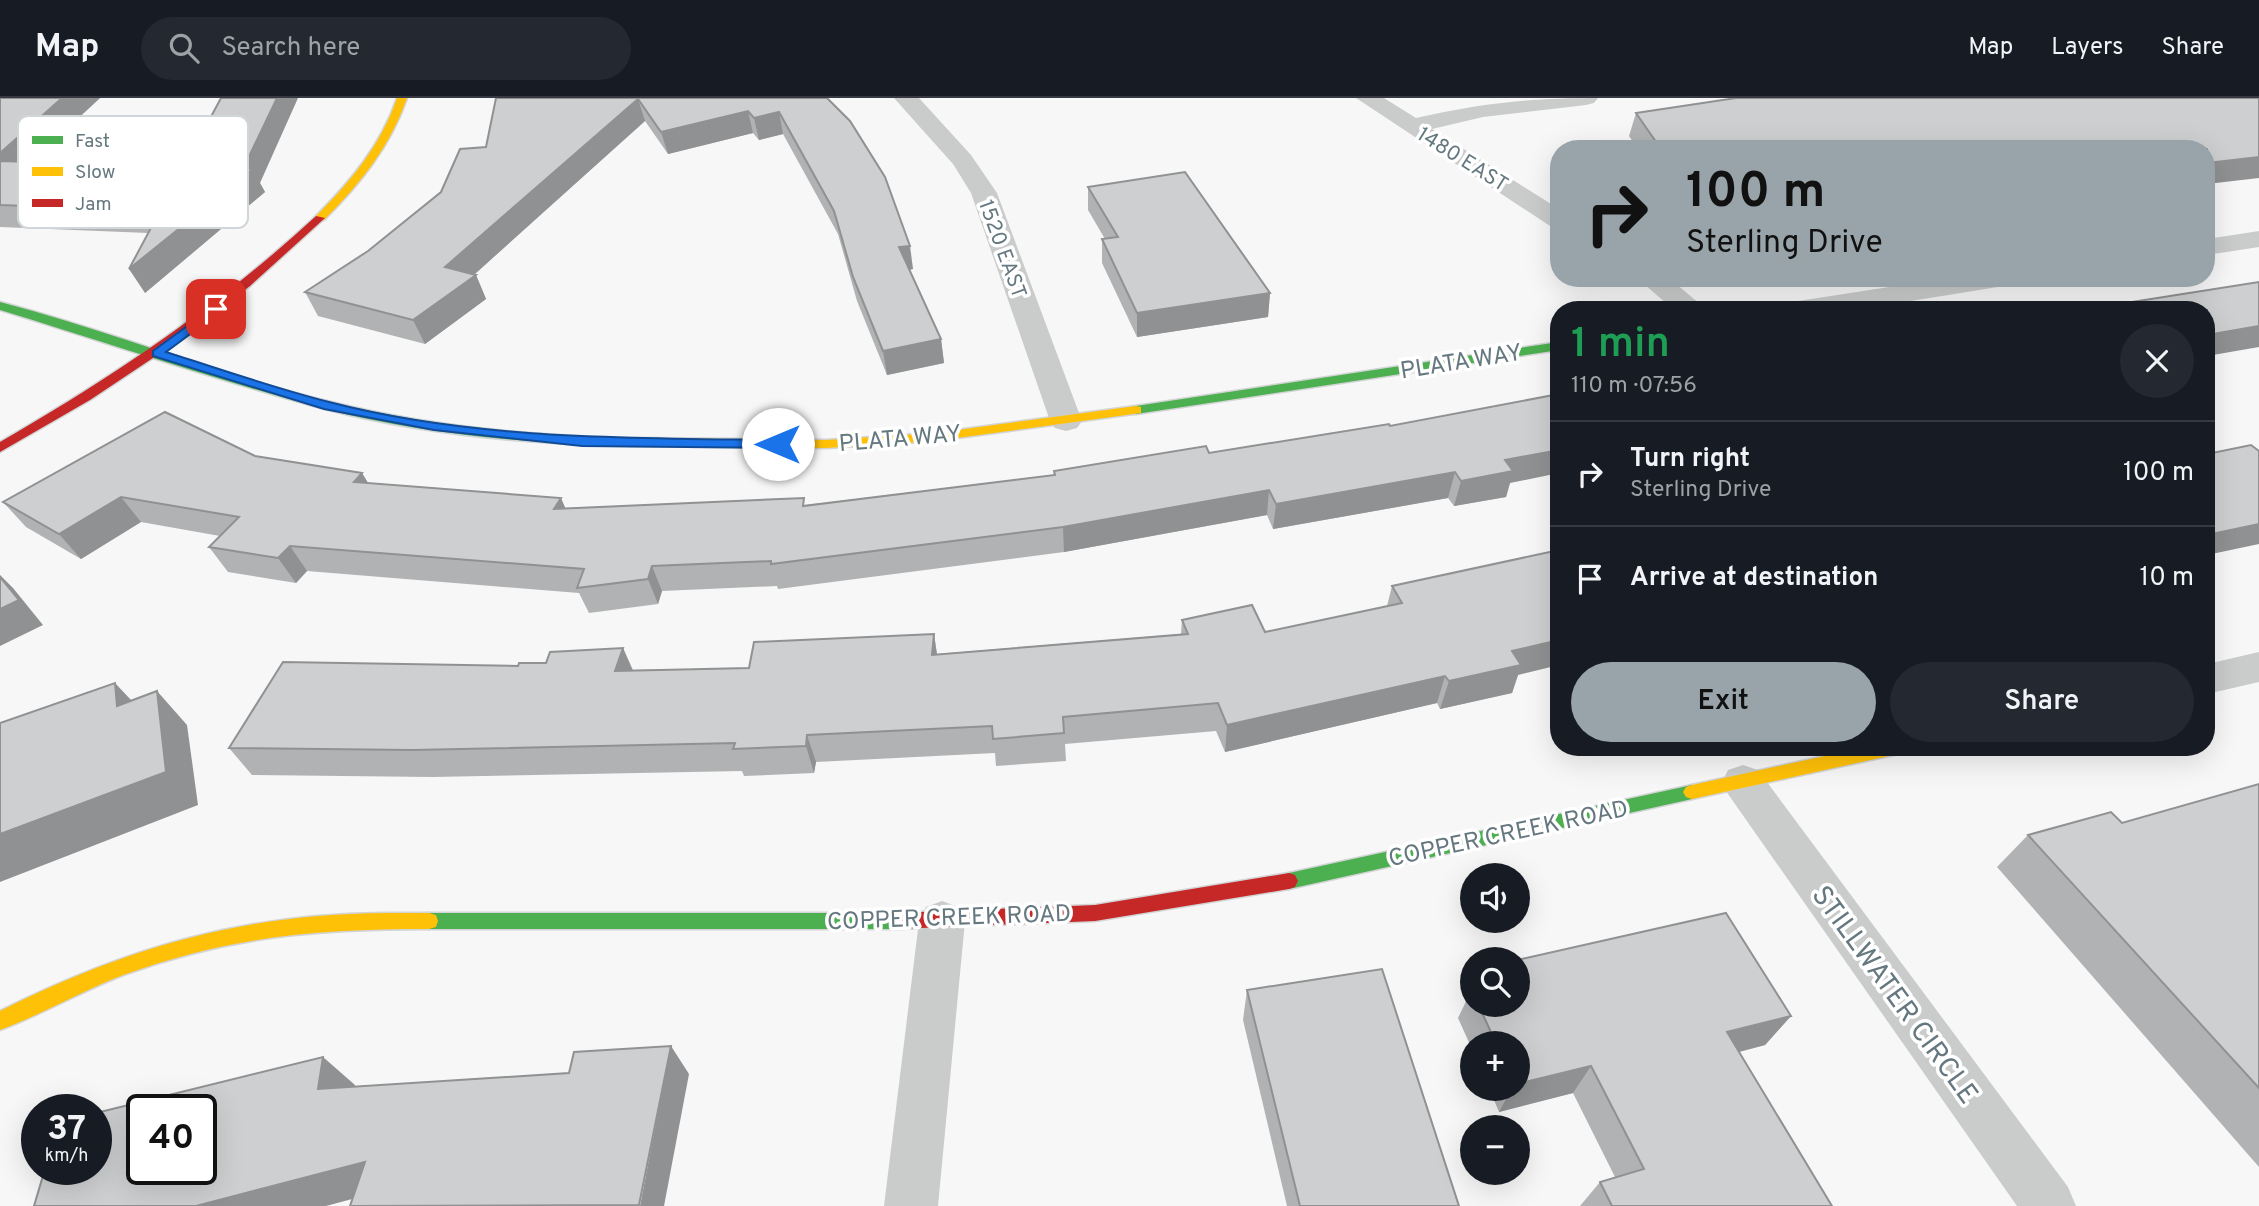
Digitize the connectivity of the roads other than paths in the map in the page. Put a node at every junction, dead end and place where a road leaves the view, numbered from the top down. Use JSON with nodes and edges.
{"nodes":[{"id":1,"x":402,"y":98,"type":"edge"},
{"id":2,"x":906,"y":98,"type":"edge"},
{"id":3,"x":1368,"y":98,"type":"edge"},
{"id":4,"x":1586,"y":98,"type":"edge"},
{"id":5,"x":1412,"y":126,"type":"junction"},
{"id":6,"x":1550,"y":214,"type":"edge"},
{"id":7,"x":2259,"y":239,"type":"edge"},
{"id":8,"x":2215,"y":246,"type":"edge"},
{"id":9,"x":1663,"y":287,"type":"edge"},
{"id":10,"x":1946,"y":287,"type":"edge"},
{"id":11,"x":1681,"y":301,"type":"edge"},
{"id":12,"x":1856,"y":301,"type":"edge"},
{"id":13,"x":0,"y":306,"type":"edge"},
{"id":14,"x":1550,"y":347,"type":"edge"},
{"id":15,"x":157,"y":354,"type":"junction"},
{"id":16,"x":1066,"y":421,"type":"junction"},
{"id":17,"x":0,"y":448,"type":"edge"},
{"id":18,"x":2259,"y":667,"type":"edge"},
{"id":19,"x":2215,"y":677,"type":"edge"},
{"id":20,"x":1858,"y":756,"type":"edge"},
{"id":21,"x":1743,"y":782,"type":"junction"},
{"id":22,"x":942,"y":921,"type":"junction"},
{"id":23,"x":0,"y":1021,"type":"edge"},
{"id":24,"x":912,"y":1206,"type":"edge"},
{"id":25,"x":2049,"y":1206,"type":"edge"}],
"edges":[{"from":1,"to":15,"type":"street"},
{"from":2,"to":16,"type":"street","name":"1520 EAST"},
{"from":3,"to":5,"type":"street","name":"1480 EAST"},
{"from":4,"to":5,"type":"street"},
{"from":5,"to":6,"type":"street","name":"1480 EAST"},
{"from":7,"to":8,"type":"street"},
{"from":9,"to":11,"type":"street"},
{"from":10,"to":12,"type":"street"},
{"from":13,"to":15,"type":"street","name":"PLATA WAY"},
{"from":14,"to":16,"type":"street","name":"PLATA WAY"},
{"from":15,"to":16,"type":"street","name":"PLATA WAY"},
{"from":15,"to":17,"type":"street"},
{"from":18,"to":19,"type":"street"},
{"from":20,"to":21,"type":"street","name":"COPPER CREEK ROAD"},
{"from":21,"to":22,"type":"street","name":"COPPER CREEK ROAD"},
{"from":21,"to":25,"type":"street","name":"STILLWATER CIRCLE"},
{"from":22,"to":23,"type":"street","name":"COPPER CREEK ROAD"},
{"from":22,"to":24,"type":"street"}]}
